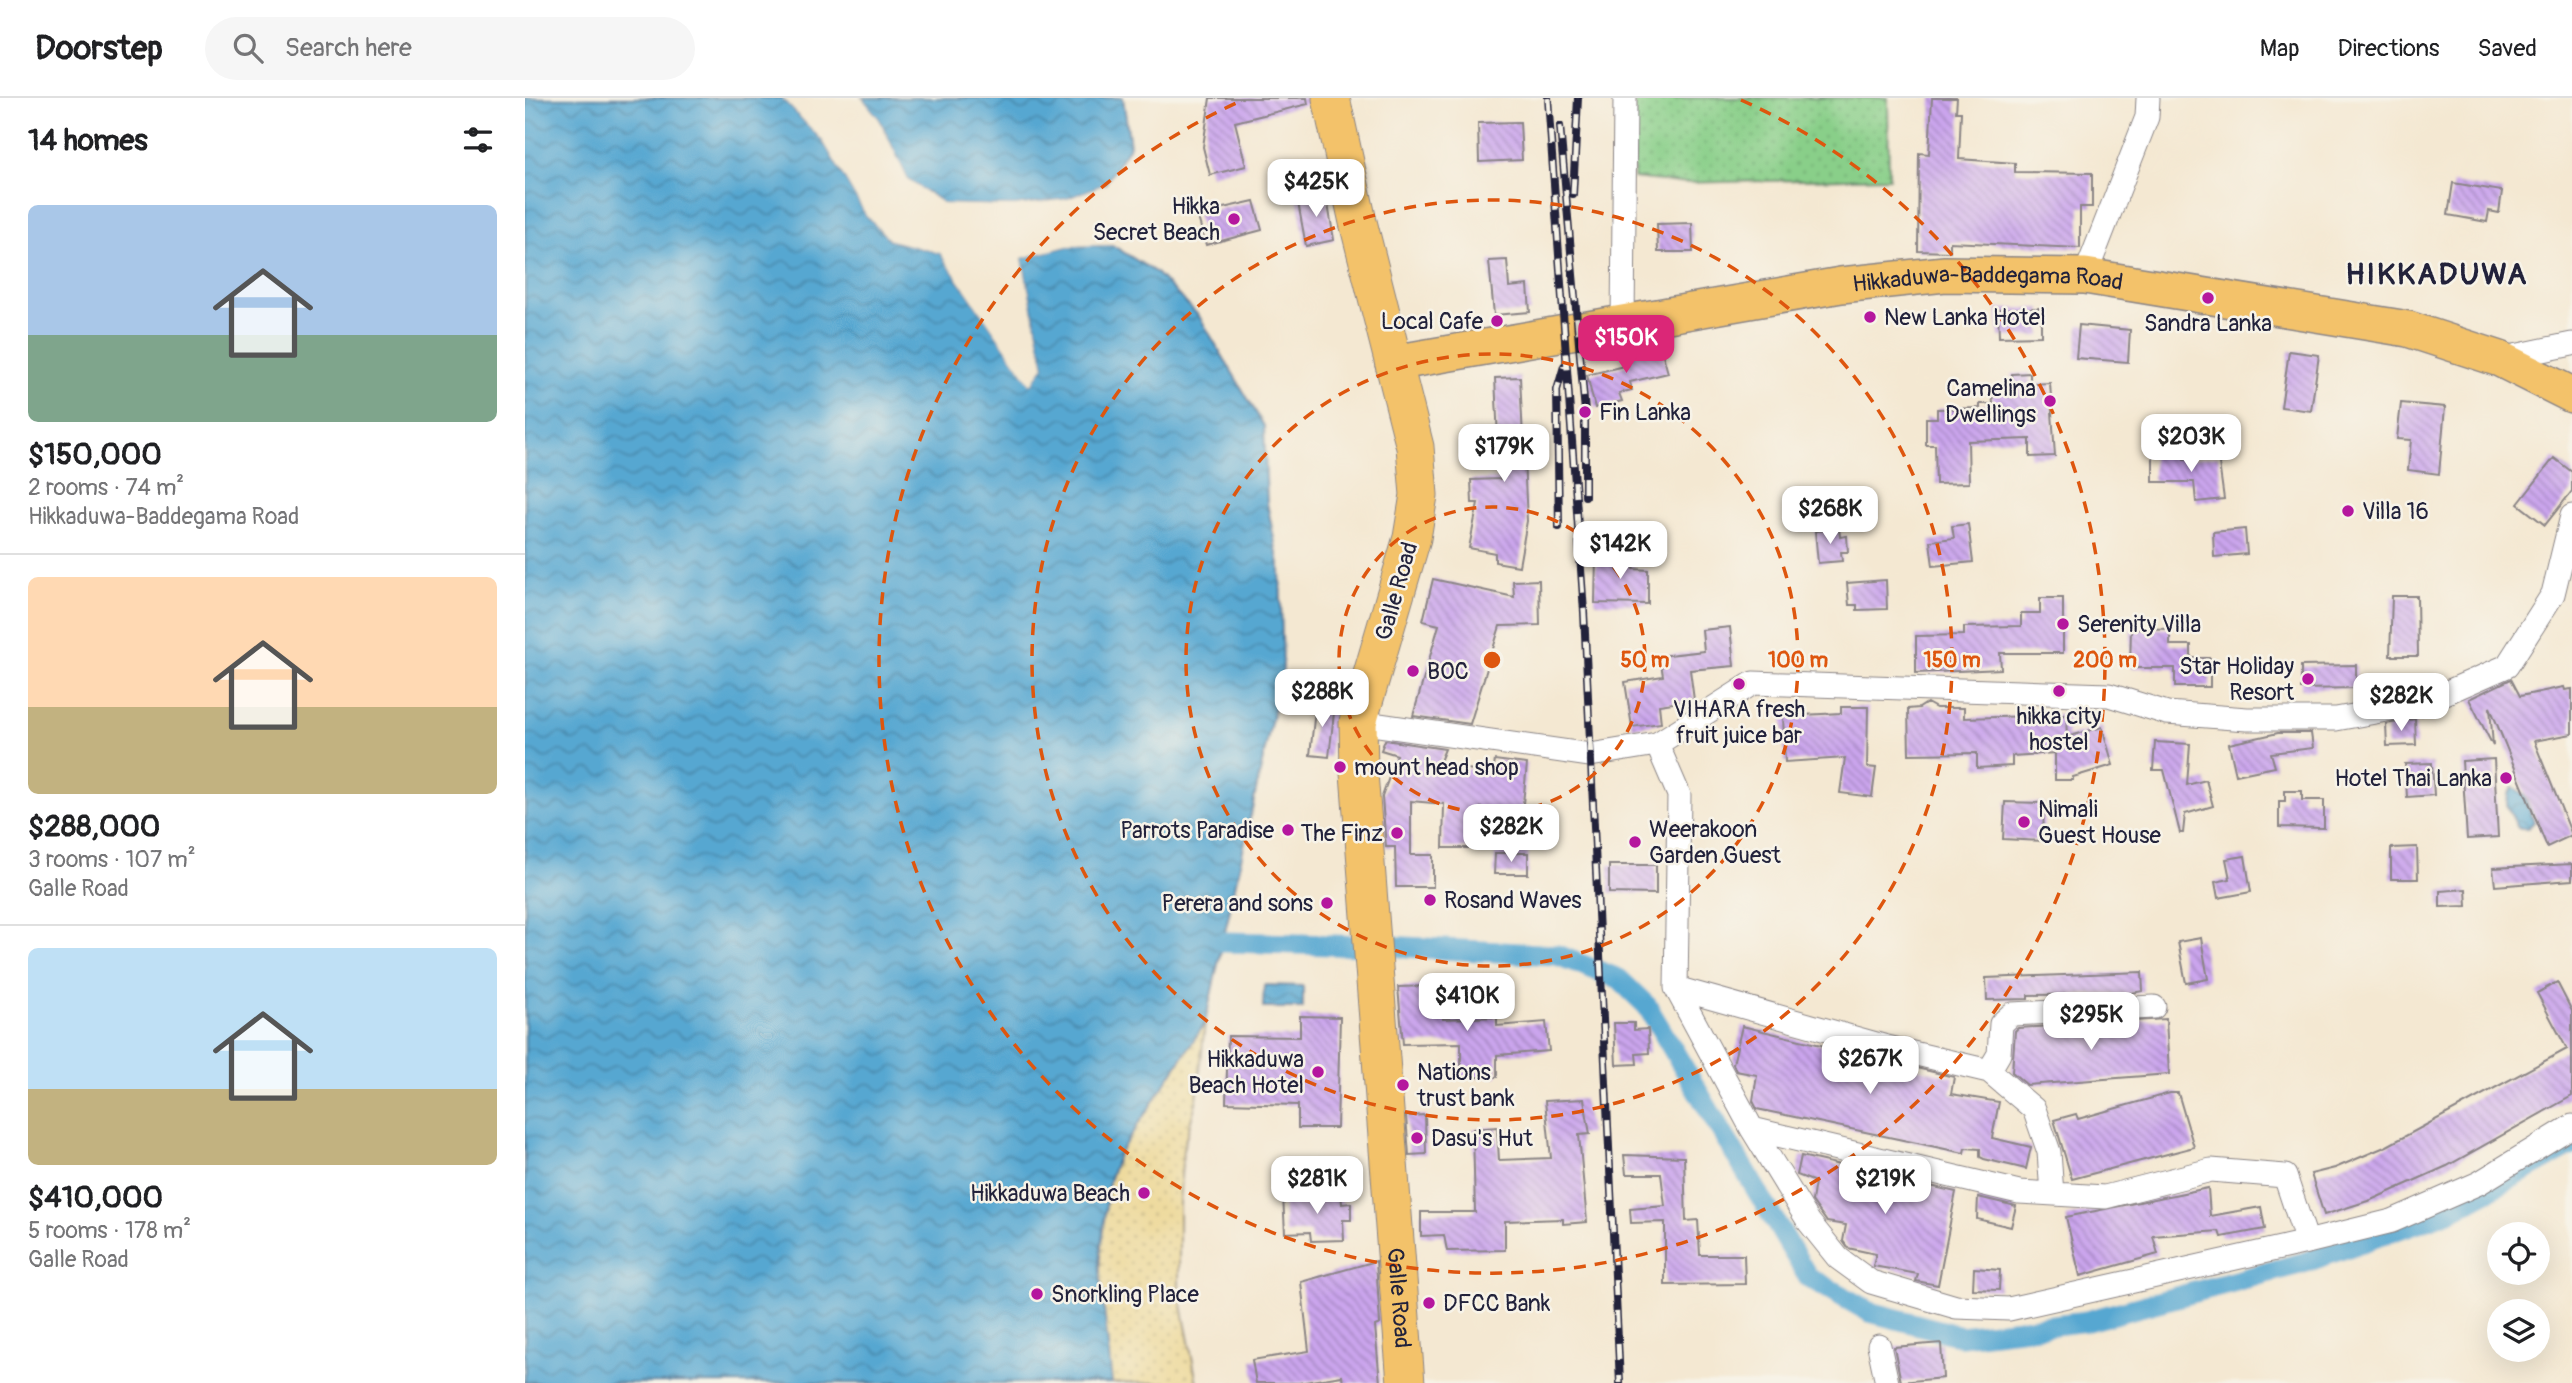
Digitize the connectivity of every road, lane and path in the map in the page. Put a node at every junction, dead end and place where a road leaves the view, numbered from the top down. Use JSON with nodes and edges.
{"nodes":[{"id":1,"x":1331,"y":98,"type":"edge"},
{"id":2,"x":1625,"y":98,"type":"edge"},
{"id":3,"x":2148,"y":98,"type":"edge"},
{"id":4,"x":2085,"y":276,"type":"junction"},
{"id":5,"x":1623,"y":325,"type":"junction"},
{"id":6,"x":2572,"y":344,"type":"edge"},
{"id":7,"x":2500,"y":359,"type":"junction"},
{"id":8,"x":1394,"y":363,"type":"junction"},
{"id":9,"x":2572,"y":395,"type":"edge"},
{"id":10,"x":2572,"y":516,"type":"edge"},
{"id":11,"x":1358,"y":722,"type":"junction"},
{"id":12,"x":1657,"y":744,"type":"junction"},
{"id":13,"x":1676,"y":988,"type":"junction"},
{"id":14,"x":2154,"y":1007,"type":"dead end"},
{"id":15,"x":1989,"y":1071,"type":"junction"},
{"id":16,"x":2572,"y":1126,"type":"edge"},
{"id":17,"x":1752,"y":1129,"type":"junction"},
{"id":18,"x":2052,"y":1194,"type":"junction"},
{"id":19,"x":2307,"y":1242,"type":"junction"},
{"id":20,"x":1879,"y":1346,"type":"dead end"},
{"id":21,"x":1406,"y":1383,"type":"edge"},
{"id":22,"x":1887,"y":1383,"type":"edge"}],
"edges":[{"from":1,"to":8,"type":"highway","name":"Galle Road"},
{"from":2,"to":5,"type":"street"},
{"from":3,"to":4,"type":"street"},
{"from":4,"to":5,"type":"main road","name":"Hikkaduwa-Baddegama Road"},
{"from":4,"to":7,"type":"main road","name":"Hikkaduwa-Baddegama Road"},
{"from":5,"to":8,"type":"main road","name":"Hikkaduwa-Baddegama Road"},
{"from":6,"to":7,"type":"street"},
{"from":7,"to":9,"type":"main road","name":"Hikkaduwa-Baddegama Road"},
{"from":8,"to":11,"type":"highway","name":"Galle Road"},
{"from":10,"to":12,"type":"street"},
{"from":11,"to":12,"type":"street"},
{"from":11,"to":21,"type":"highway","name":"Galle Road"},
{"from":12,"to":13,"type":"street"},
{"from":13,"to":15,"type":"street"},
{"from":13,"to":17,"type":"street"},
{"from":14,"to":15,"type":"street"},
{"from":15,"to":18,"type":"street"},
{"from":16,"to":19,"type":"street"},
{"from":17,"to":18,"type":"street"},
{"from":17,"to":19,"type":"street"},
{"from":18,"to":19,"type":"street"},
{"from":20,"to":22,"type":"street"}]}
